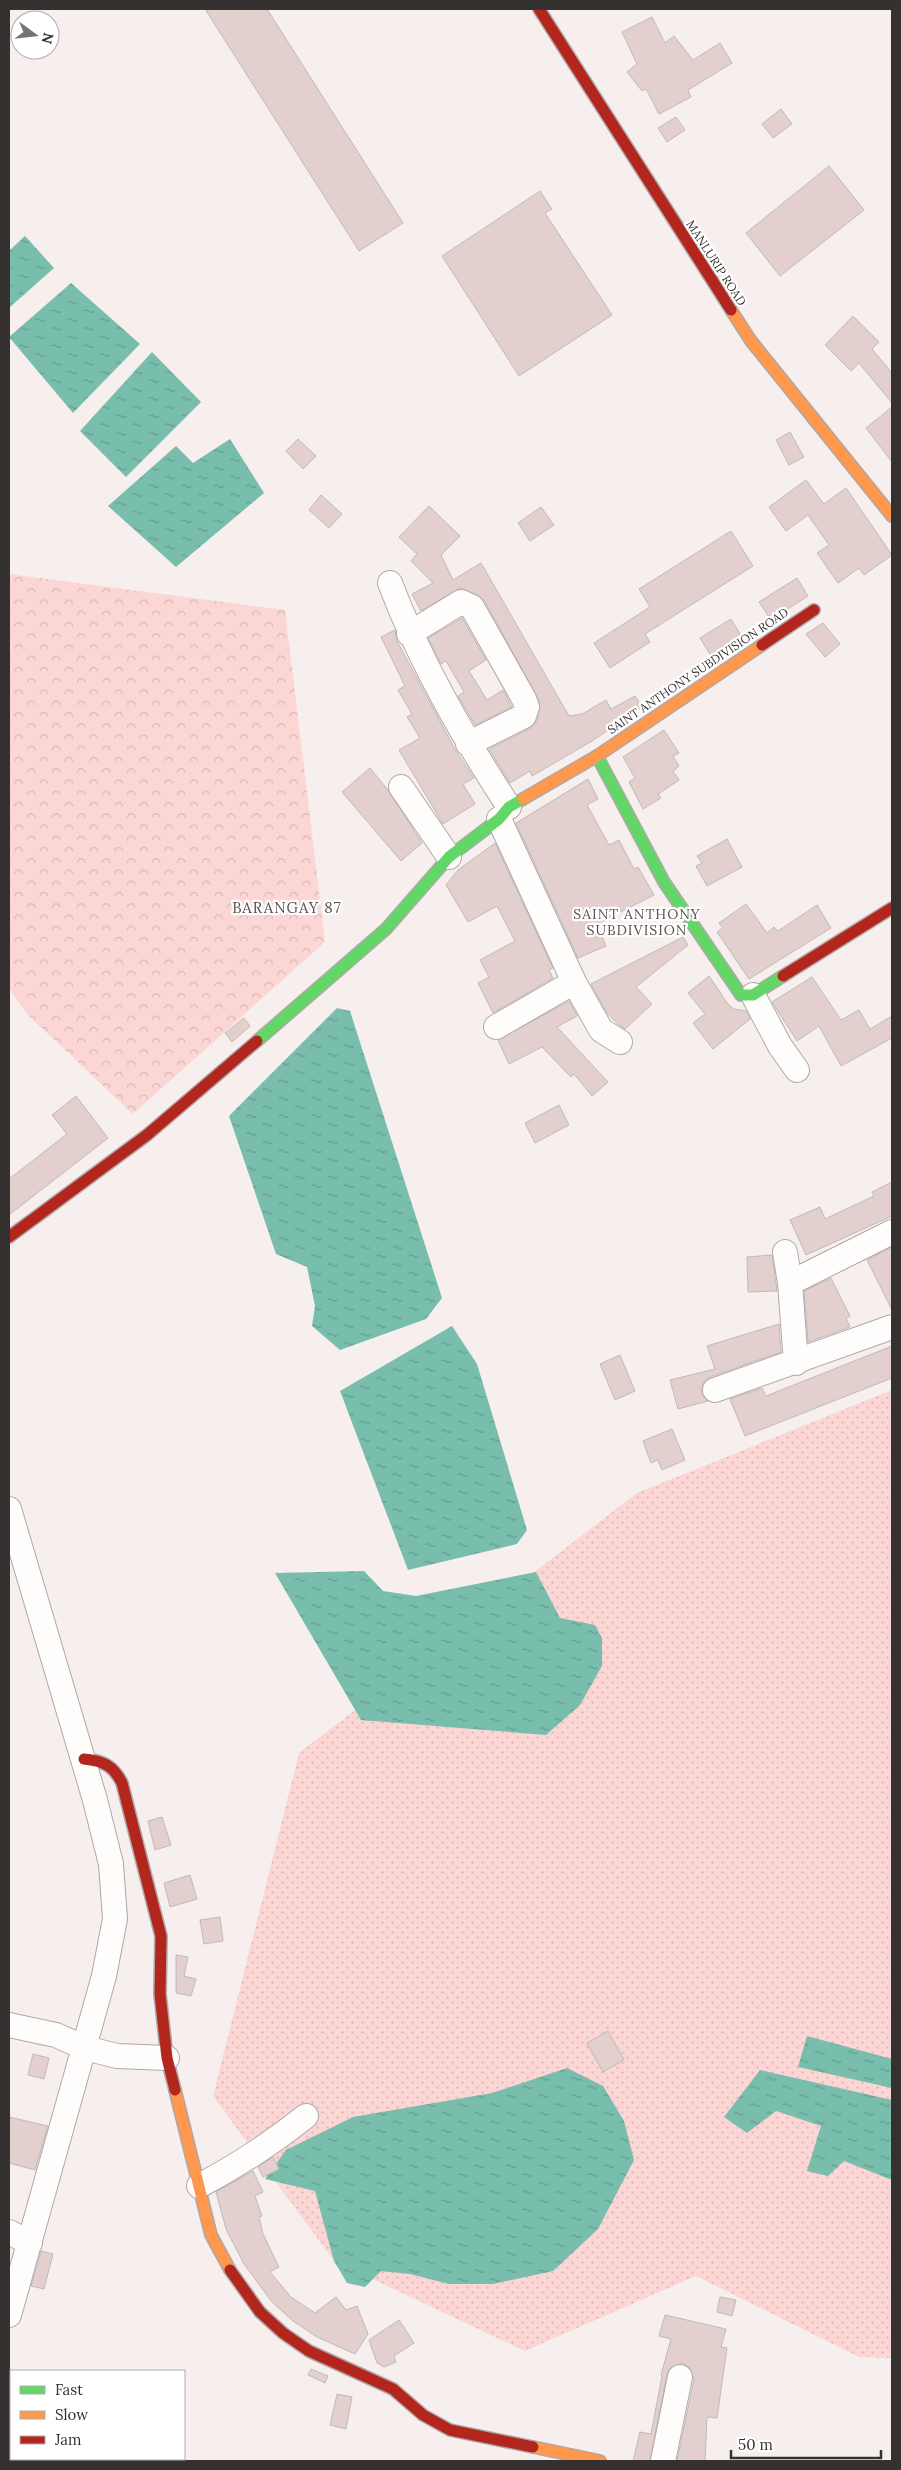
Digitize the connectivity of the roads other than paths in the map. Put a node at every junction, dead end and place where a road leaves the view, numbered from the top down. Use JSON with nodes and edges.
{"nodes":[{"id":1,"x":539,"y":9,"type":"edge"},
{"id":2,"x":892,"y":516,"type":"edge"},
{"id":3,"x":390,"y":583,"type":"dead end"},
{"id":4,"x":814,"y":610,"type":"dead end"},
{"id":5,"x":409,"y":634,"type":"junction"},
{"id":6,"x":468,"y":744,"type":"junction"},
{"id":7,"x":597,"y":756,"type":"junction"},
{"id":8,"x":401,"y":787,"type":"dead end"},
{"id":9,"x":504,"y":813,"type":"junction"},
{"id":10,"x":450,"y":857,"type":"junction"},
{"id":11,"x":892,"y":908,"type":"edge"},
{"id":12,"x":574,"y":982,"type":"junction"},
{"id":13,"x":754,"y":995,"type":"junction"},
{"id":14,"x":496,"y":1027,"type":"dead end"},
{"id":15,"x":620,"y":1042,"type":"dead end"},
{"id":16,"x":798,"y":1070,"type":"dead end"},
{"id":17,"x":892,"y":1232,"type":"edge"},
{"id":18,"x":9,"y":1238,"type":"edge"},
{"id":19,"x":784,"y":1252,"type":"dead end"},
{"id":20,"x":790,"y":1284,"type":"junction"},
{"id":21,"x":892,"y":1327,"type":"edge"},
{"id":22,"x":796,"y":1363,"type":"junction"},
{"id":23,"x":715,"y":1390,"type":"dead end"},
{"id":24,"x":9,"y":1509,"type":"edge"},
{"id":25,"x":84,"y":1760,"type":"junction"},
{"id":26,"x":9,"y":2026,"type":"edge"},
{"id":27,"x":85,"y":2048,"type":"junction"},
{"id":28,"x":167,"y":2058,"type":"junction"},
{"id":29,"x":306,"y":2116,"type":"dead end"},
{"id":30,"x":200,"y":2186,"type":"junction"},
{"id":31,"x":9,"y":2232,"type":"edge"},
{"id":32,"x":30,"y":2243,"type":"junction"},
{"id":33,"x":9,"y":2315,"type":"edge"},
{"id":34,"x":680,"y":2376,"type":"dead end"},
{"id":35,"x":600,"y":2461,"type":"edge"},
{"id":36,"x":663,"y":2461,"type":"edge"}],
"edges":[{"from":1,"to":2,"type":"street","name":"MANLURIP ROAD"},
{"from":3,"to":5,"type":"street"},
{"from":4,"to":7,"type":"street","name":"SAINT ANTHONY SUBDIVISION ROAD"},
{"from":5,"to":6,"type":"street"},
{"from":5,"to":6,"type":"street"},
{"from":6,"to":9,"type":"street"},
{"from":7,"to":9,"type":"street","name":"SAINT ANTHONY SUBDIVISION ROAD"},
{"from":7,"to":13,"type":"street"},
{"from":8,"to":10,"type":"street"},
{"from":9,"to":10,"type":"street","name":"SAINT ANTHONY SUBDIVISION ROAD"},
{"from":9,"to":12,"type":"street"},
{"from":10,"to":18,"type":"street","name":"SAINT ANTHONY SUBDIVISION ROAD"},
{"from":11,"to":13,"type":"street"},
{"from":12,"to":14,"type":"street"},
{"from":12,"to":15,"type":"street"},
{"from":13,"to":16,"type":"street"},
{"from":17,"to":20,"type":"street"},
{"from":19,"to":20,"type":"street"},
{"from":20,"to":22,"type":"street"},
{"from":21,"to":22,"type":"street"},
{"from":22,"to":23,"type":"street"},
{"from":24,"to":25,"type":"street"},
{"from":25,"to":27,"type":"street"},
{"from":25,"to":28,"type":"street"},
{"from":26,"to":27,"type":"street"},
{"from":27,"to":28,"type":"street"},
{"from":27,"to":32,"type":"street"},
{"from":28,"to":30,"type":"street"},
{"from":29,"to":30,"type":"street"},
{"from":30,"to":35,"type":"street"},
{"from":31,"to":32,"type":"street"},
{"from":32,"to":33,"type":"street"},
{"from":34,"to":36,"type":"street"}]}
